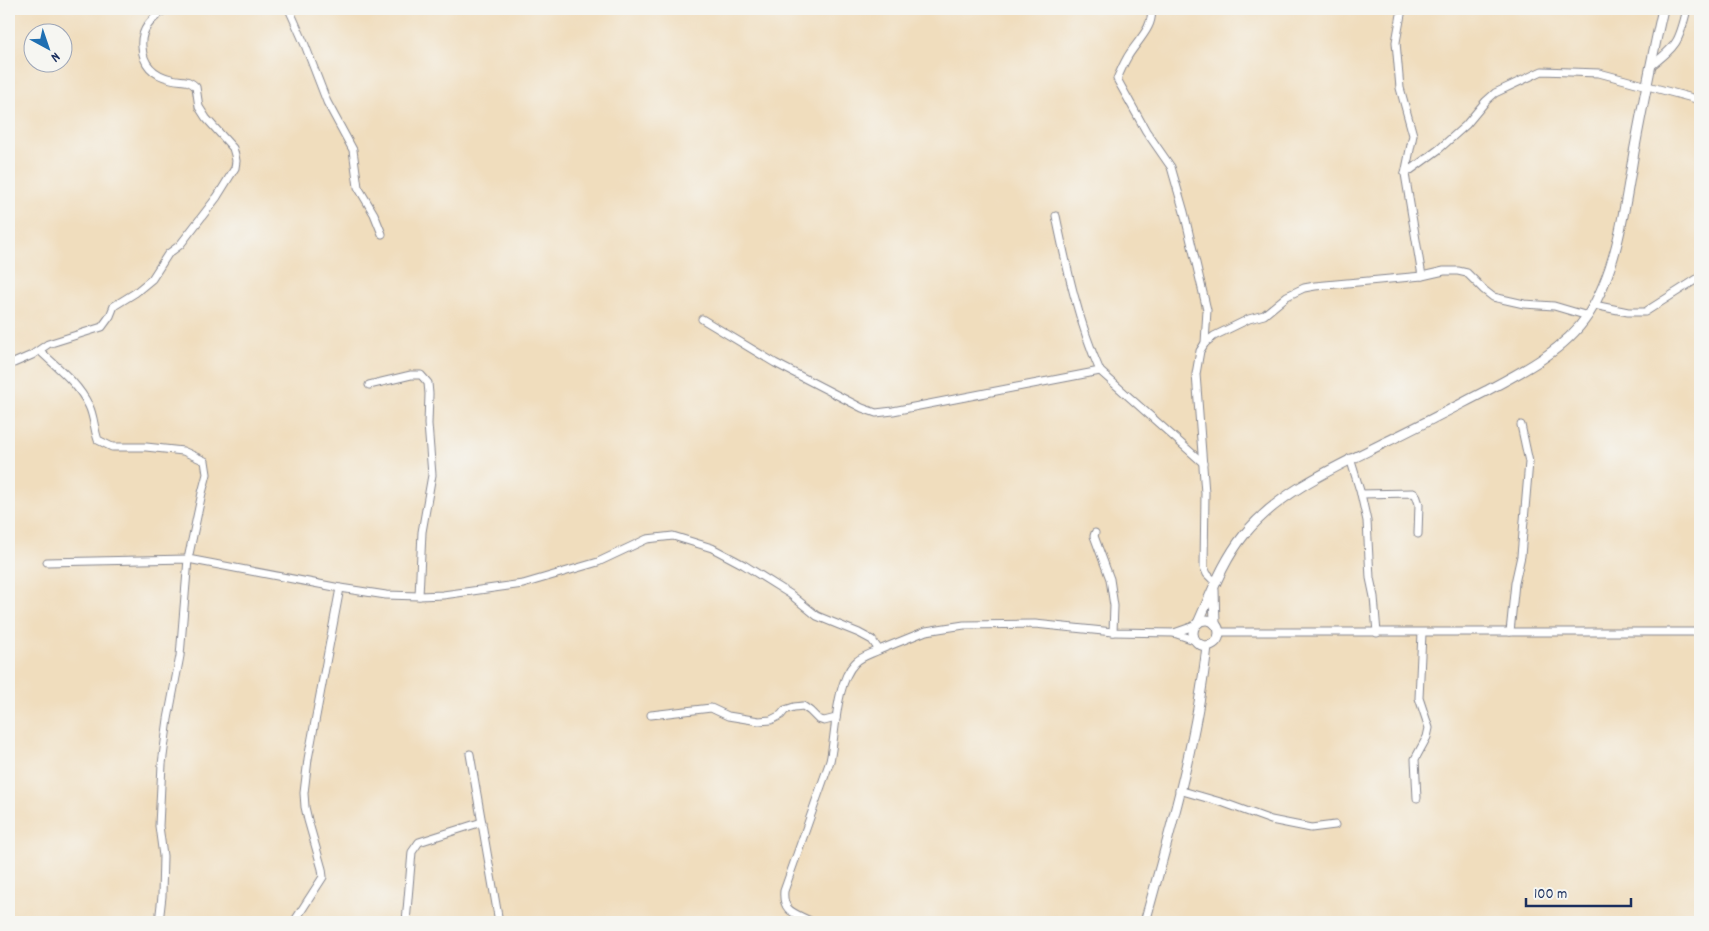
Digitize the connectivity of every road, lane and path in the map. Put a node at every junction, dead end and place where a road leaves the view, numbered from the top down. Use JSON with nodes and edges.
{"nodes":[{"id":1,"x":165,"y":9,"type":"edge"},
{"id":2,"x":289,"y":9,"type":"edge"},
{"id":3,"x":1152,"y":9,"type":"edge"},
{"id":4,"x":1402,"y":9,"type":"edge"},
{"id":5,"x":1662,"y":9,"type":"edge"},
{"id":6,"x":1687,"y":9,"type":"edge"},
{"id":7,"x":1649,"y":68,"type":"junction"},
{"id":8,"x":1646,"y":87,"type":"junction"},
{"id":9,"x":1700,"y":100,"type":"edge"},
{"id":10,"x":1405,"y":174,"type":"junction"},
{"id":11,"x":1056,"y":216,"type":"dead end"},
{"id":12,"x":382,"y":234,"type":"dead end"},
{"id":13,"x":1422,"y":276,"type":"junction"},
{"id":14,"x":1700,"y":277,"type":"edge"},
{"id":15,"x":1594,"y":305,"type":"junction"},
{"id":16,"x":1588,"y":316,"type":"junction"},
{"id":17,"x":702,"y":319,"type":"dead end"},
{"id":18,"x":1205,"y":343,"type":"junction"},
{"id":19,"x":40,"y":351,"type":"junction"},
{"id":20,"x":9,"y":365,"type":"edge"},
{"id":21,"x":1100,"y":371,"type":"junction"},
{"id":22,"x":369,"y":385,"type":"dead end"},
{"id":23,"x":1521,"y":425,"type":"dead end"},
{"id":24,"x":1350,"y":458,"type":"junction"},
{"id":25,"x":1203,"y":462,"type":"junction"},
{"id":26,"x":1361,"y":494,"type":"junction"},
{"id":27,"x":1095,"y":533,"type":"dead end"},
{"id":28,"x":1418,"y":534,"type":"dead end"},
{"id":29,"x":188,"y":559,"type":"junction"},
{"id":30,"x":47,"y":562,"type":"dead end"},
{"id":31,"x":1215,"y":585,"type":"junction"},
{"id":32,"x":340,"y":588,"type":"junction"},
{"id":33,"x":419,"y":596,"type":"junction"},
{"id":34,"x":1196,"y":624,"type":"junction"},
{"id":35,"x":1217,"y":628,"type":"junction"},
{"id":36,"x":1113,"y":632,"type":"junction"},
{"id":37,"x":1510,"y":632,"type":"junction"},
{"id":38,"x":1700,"y":632,"type":"edge"},
{"id":39,"x":1174,"y":633,"type":"junction"},
{"id":40,"x":1377,"y":633,"type":"junction"},
{"id":41,"x":1422,"y":633,"type":"junction"},
{"id":42,"x":1194,"y":640,"type":"junction"},
{"id":43,"x":1207,"y":646,"type":"junction"},
{"id":44,"x":878,"y":650,"type":"junction"},
{"id":45,"x":651,"y":715,"type":"dead end"},
{"id":46,"x":836,"y":718,"type":"junction"},
{"id":47,"x":470,"y":754,"type":"dead end"},
{"id":48,"x":1179,"y":790,"type":"junction"},
{"id":49,"x":1417,"y":798,"type":"dead end"},
{"id":50,"x":482,"y":822,"type":"junction"},
{"id":51,"x":1335,"y":825,"type":"dead end"},
{"id":52,"x":159,"y":922,"type":"edge"},
{"id":53,"x":294,"y":922,"type":"edge"},
{"id":54,"x":406,"y":922,"type":"edge"},
{"id":55,"x":499,"y":922,"type":"edge"},
{"id":56,"x":812,"y":922,"type":"edge"},
{"id":57,"x":1145,"y":922,"type":"edge"}],
"edges":[{"from":1,"to":19,"type":"street"},
{"from":2,"to":12,"type":"street"},
{"from":3,"to":18,"type":"street"},
{"from":4,"to":10,"type":"street"},
{"from":5,"to":7,"type":"main road"},
{"from":6,"to":7,"type":"street"},
{"from":7,"to":8,"type":"main road"},
{"from":8,"to":9,"type":"street"},
{"from":8,"to":10,"type":"street"},
{"from":8,"to":15,"type":"main road"},
{"from":10,"to":13,"type":"street"},
{"from":11,"to":21,"type":"street"},
{"from":13,"to":16,"type":"street"},
{"from":13,"to":18,"type":"street"},
{"from":14,"to":15,"type":"street"},
{"from":15,"to":16,"type":"main road"},
{"from":16,"to":24,"type":"main road"},
{"from":17,"to":21,"type":"street"},
{"from":18,"to":25,"type":"street"},
{"from":19,"to":20,"type":"street"},
{"from":19,"to":29,"type":"street"},
{"from":21,"to":25,"type":"street"},
{"from":22,"to":33,"type":"street"},
{"from":23,"to":37,"type":"street"},
{"from":24,"to":26,"type":"street"},
{"from":24,"to":31,"type":"main road"},
{"from":25,"to":31,"type":"street"},
{"from":26,"to":28,"type":"street"},
{"from":26,"to":40,"type":"street"},
{"from":27,"to":36,"type":"street"},
{"from":29,"to":30,"type":"street"},
{"from":29,"to":32,"type":"street"},
{"from":29,"to":52,"type":"street"},
{"from":31,"to":34,"type":"main road"},
{"from":31,"to":35,"type":"main road"},
{"from":32,"to":33,"type":"street"},
{"from":32,"to":53,"type":"street"},
{"from":33,"to":44,"type":"street"},
{"from":34,"to":35,"type":"main road"},
{"from":34,"to":39,"type":"street"},
{"from":34,"to":42,"type":"main road"},
{"from":35,"to":40,"type":"street"},
{"from":35,"to":43,"type":"main road"},
{"from":36,"to":39,"type":"street"},
{"from":36,"to":44,"type":"street"},
{"from":37,"to":38,"type":"street"},
{"from":37,"to":41,"type":"street"},
{"from":39,"to":42,"type":"street"},
{"from":40,"to":41,"type":"street"},
{"from":41,"to":49,"type":"street"},
{"from":42,"to":43,"type":"main road"},
{"from":43,"to":48,"type":"main road"},
{"from":44,"to":46,"type":"street"},
{"from":45,"to":46,"type":"street"},
{"from":46,"to":56,"type":"street"},
{"from":47,"to":50,"type":"street"},
{"from":48,"to":51,"type":"street"},
{"from":48,"to":57,"type":"main road"},
{"from":50,"to":54,"type":"street"},
{"from":50,"to":55,"type":"street"}]}
